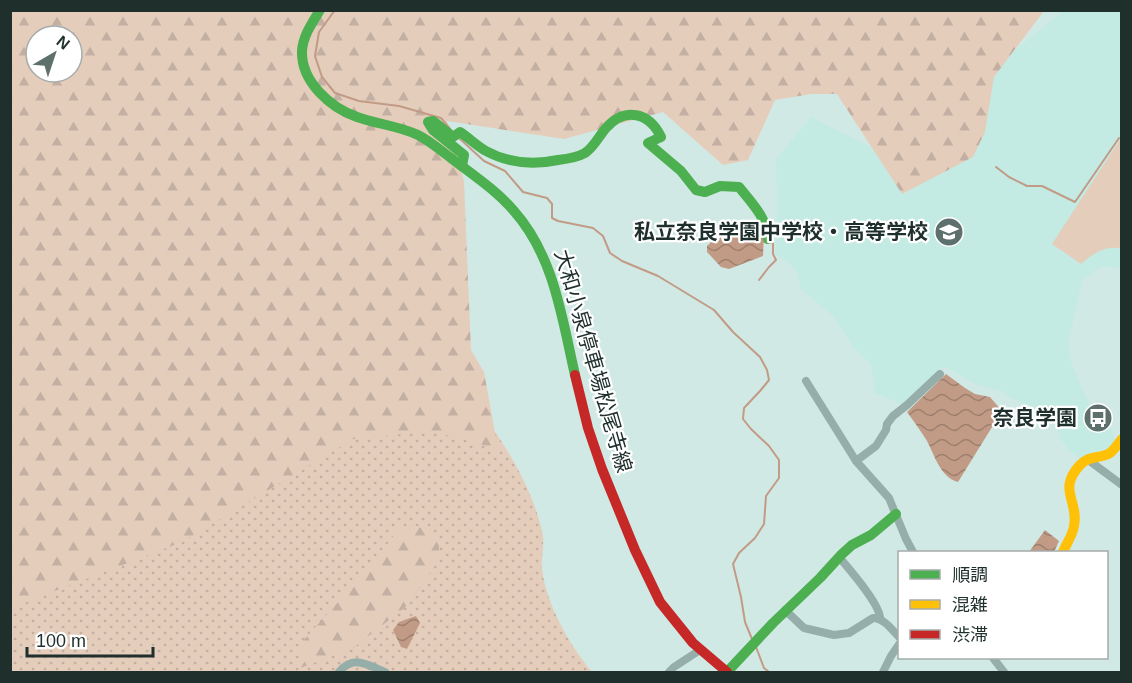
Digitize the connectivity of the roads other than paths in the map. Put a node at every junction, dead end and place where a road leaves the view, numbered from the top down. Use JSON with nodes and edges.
{"nodes":[{"id":1,"x":320,"y":10,"type":"edge"},
{"id":2,"x":462,"y":166,"type":"junction"},
{"id":3,"x":768,"y":239,"type":"dead end"},
{"id":4,"x":940,"y":374,"type":"dead end"},
{"id":5,"x":806,"y":381,"type":"dead end"},
{"id":6,"x":1122,"y":439,"type":"edge"},
{"id":7,"x":1087,"y":459,"type":"junction"},
{"id":8,"x":856,"y":461,"type":"junction"},
{"id":9,"x":1122,"y":485,"type":"edge"},
{"id":10,"x":896,"y":514,"type":"junction"},
{"id":11,"x":912,"y":551,"type":"edge"},
{"id":12,"x":1063,"y":551,"type":"edge"},
{"id":13,"x":839,"y":556,"type":"junction"},
{"id":14,"x":785,"y":610,"type":"junction"},
{"id":15,"x":880,"y":619,"type":"junction"},
{"id":16,"x":898,"y":636,"type":"edge"},
{"id":17,"x":898,"y":646,"type":"edge"},
{"id":18,"x":700,"y":650,"type":"junction"},
{"id":19,"x":994,"y":659,"type":"edge"},
{"id":20,"x":339,"y":672,"type":"edge"},
{"id":21,"x":385,"y":672,"type":"edge"},
{"id":22,"x":669,"y":672,"type":"edge"},
{"id":23,"x":727,"y":672,"type":"edge"},
{"id":24,"x":884,"y":672,"type":"edge"},
{"id":25,"x":1004,"y":672,"type":"edge"}],
"edges":[{"from":1,"to":2,"type":"street","name":"大和小泉停車場松尾寺線"},
{"from":2,"to":3,"type":"street"},
{"from":2,"to":18,"type":"street","name":"大和小泉停車場松尾寺線"},
{"from":4,"to":8,"type":"street"},
{"from":5,"to":8,"type":"street"},
{"from":6,"to":7,"type":"street"},
{"from":7,"to":9,"type":"street"},
{"from":7,"to":12,"type":"street"},
{"from":8,"to":10,"type":"street"},
{"from":10,"to":11,"type":"street"},
{"from":10,"to":13,"type":"street"},
{"from":13,"to":14,"type":"street"},
{"from":13,"to":15,"type":"street"},
{"from":14,"to":15,"type":"street"},
{"from":14,"to":23,"type":"street"},
{"from":15,"to":16,"type":"street"},
{"from":17,"to":24,"type":"street"},
{"from":18,"to":22,"type":"street"},
{"from":18,"to":23,"type":"street","name":"大和小泉停車場松尾寺線"},
{"from":19,"to":25,"type":"street"},
{"from":20,"to":21,"type":"street"}]}
